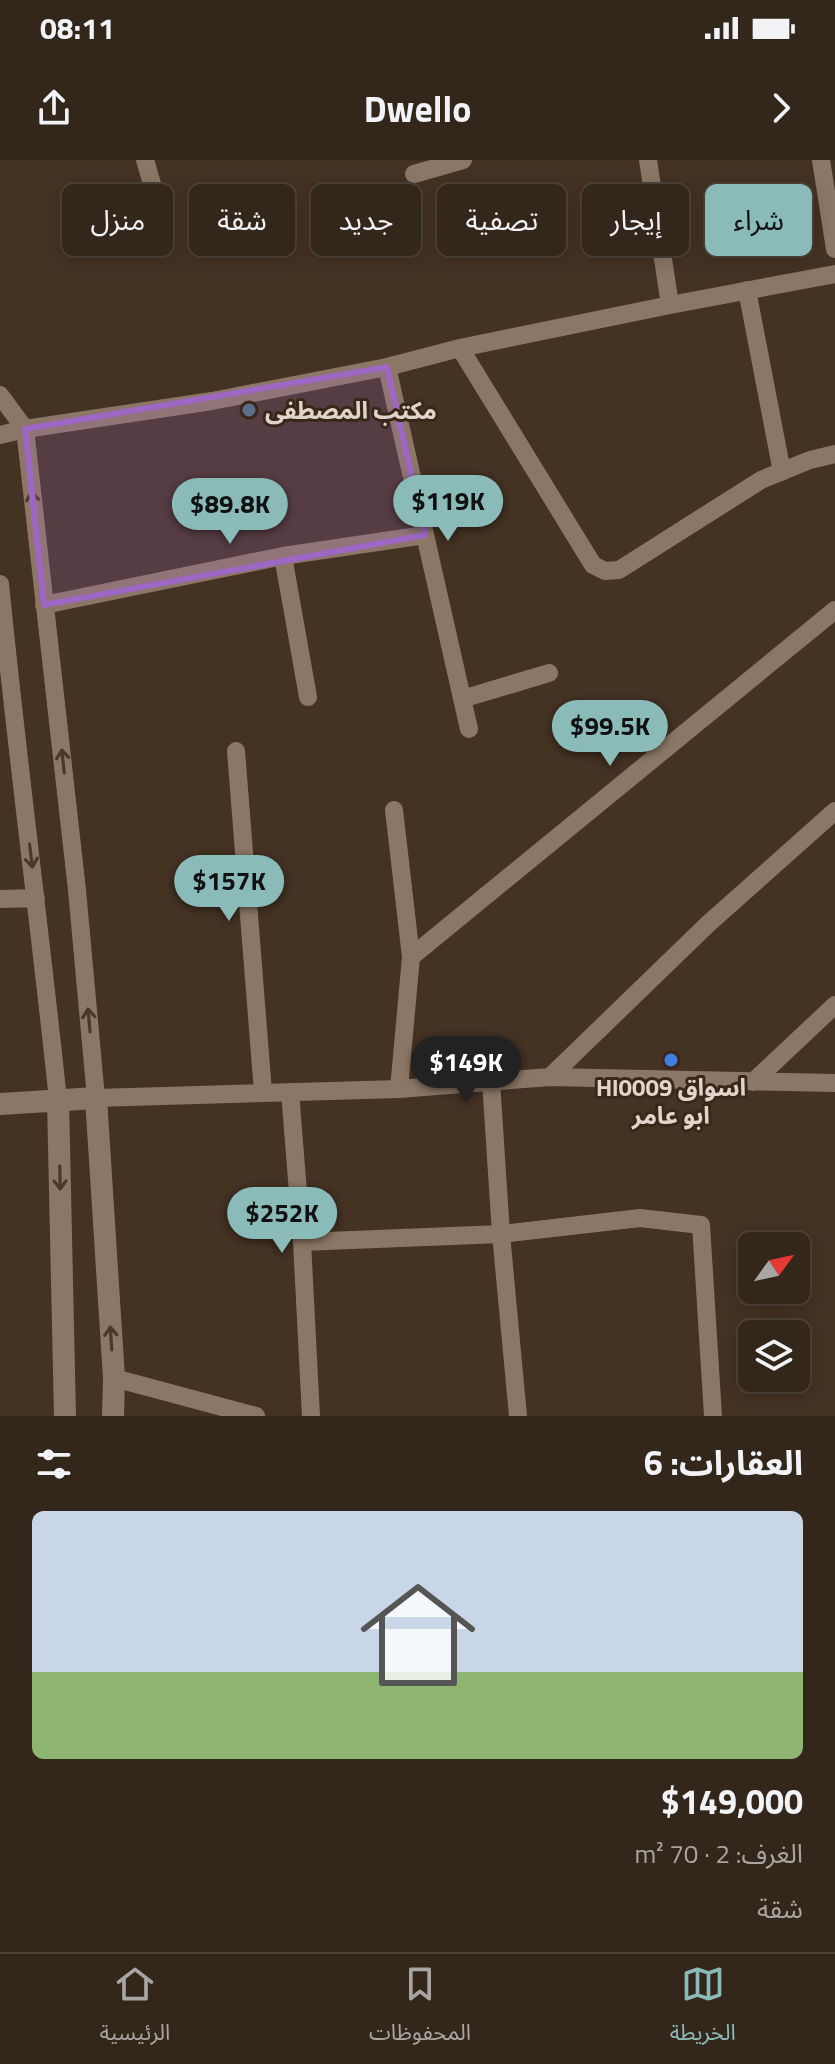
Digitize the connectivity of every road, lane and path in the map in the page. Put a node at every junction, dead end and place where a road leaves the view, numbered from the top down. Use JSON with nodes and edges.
{"nodes":[{"id":1,"x":145,"y":160,"type":"edge"},
{"id":2,"x":463,"y":160,"type":"edge"},
{"id":3,"x":648,"y":160,"type":"edge"},
{"id":4,"x":821,"y":160,"type":"edge"},
{"id":5,"x":414,"y":174,"type":"dead end"},
{"id":6,"x":152,"y":184,"type":"edge"},
{"id":7,"x":835,"y":249,"type":"edge"},
{"id":8,"x":835,"y":274,"type":"edge"},
{"id":9,"x":747,"y":290,"type":"junction"},
{"id":10,"x":670,"y":305,"type":"junction"},
{"id":11,"x":460,"y":348,"type":"junction"},
{"id":12,"x":387,"y":367,"type":"junction"},
{"id":13,"x":0,"y":395,"type":"edge"},
{"id":14,"x":25,"y":429,"type":"junction"},
{"id":15,"x":0,"y":435,"type":"edge"},
{"id":16,"x":835,"y":454,"type":"edge"},
{"id":17,"x":782,"y":472,"type":"junction"},
{"id":18,"x":425,"y":535,"type":"junction"},
{"id":19,"x":283,"y":556,"type":"junction"},
{"id":20,"x":0,"y":584,"type":"edge"},
{"id":21,"x":44,"y":605,"type":"junction"},
{"id":22,"x":835,"y":610,"type":"edge"},
{"id":23,"x":549,"y":673,"type":"dead end"},
{"id":24,"x":308,"y":697,"type":"dead end"},
{"id":25,"x":462,"y":699,"type":"junction"},
{"id":26,"x":7,"y":724,"type":"edge"},
{"id":27,"x":469,"y":729,"type":"dead end"},
{"id":28,"x":236,"y":751,"type":"dead end"},
{"id":29,"x":394,"y":810,"type":"dead end"},
{"id":30,"x":835,"y":811,"type":"edge"},
{"id":31,"x":36,"y":898,"type":"junction"},
{"id":32,"x":0,"y":899,"type":"edge"},
{"id":33,"x":411,"y":957,"type":"junction"},
{"id":34,"x":835,"y":1005,"type":"edge"},
{"id":35,"x":550,"y":1077,"type":"junction"},
{"id":36,"x":491,"y":1081,"type":"junction"},
{"id":37,"x":753,"y":1082,"type":"junction"},
{"id":38,"x":835,"y":1083,"type":"edge"},
{"id":39,"x":399,"y":1089,"type":"junction"},
{"id":40,"x":263,"y":1092,"type":"junction"},
{"id":41,"x":290,"y":1092,"type":"junction"},
{"id":42,"x":96,"y":1098,"type":"junction"},
{"id":43,"x":58,"y":1100,"type":"junction"},
{"id":44,"x":0,"y":1104,"type":"edge"},
{"id":45,"x":501,"y":1234,"type":"junction"},
{"id":46,"x":302,"y":1242,"type":"junction"},
{"id":47,"x":114,"y":1378,"type":"junction"},
{"id":48,"x":65,"y":1416,"type":"edge"},
{"id":49,"x":113,"y":1416,"type":"edge"},
{"id":50,"x":256,"y":1416,"type":"edge"},
{"id":51,"x":311,"y":1416,"type":"edge"},
{"id":52,"x":518,"y":1416,"type":"edge"},
{"id":53,"x":713,"y":1416,"type":"edge"}],
"edges":[{"from":1,"to":6,"type":"street"},
{"from":2,"to":5,"type":"street"},
{"from":3,"to":10,"type":"street"},
{"from":4,"to":7,"type":"street"},
{"from":8,"to":9,"type":"street"},
{"from":9,"to":10,"type":"street"},
{"from":9,"to":17,"type":"street"},
{"from":10,"to":11,"type":"street"},
{"from":11,"to":12,"type":"street"},
{"from":11,"to":17,"type":"street"},
{"from":12,"to":14,"type":"street"},
{"from":12,"to":18,"type":"street"},
{"from":13,"to":14,"type":"street"},
{"from":14,"to":15,"type":"street"},
{"from":21,"to":14,"type":"street","one_way":true},
{"from":16,"to":17,"type":"street"},
{"from":18,"to":19,"type":"street"},
{"from":18,"to":25,"type":"street"},
{"from":19,"to":21,"type":"street"},
{"from":19,"to":24,"type":"street"},
{"from":20,"to":26,"type":"street"},
{"from":42,"to":21,"type":"street","one_way":true},
{"from":22,"to":33,"type":"street"},
{"from":23,"to":25,"type":"street"},
{"from":25,"to":27,"type":"street"},
{"from":26,"to":31,"type":"street","one_way":true},
{"from":28,"to":40,"type":"street"},
{"from":29,"to":33,"type":"street"},
{"from":30,"to":35,"type":"street"},
{"from":31,"to":32,"type":"street"},
{"from":31,"to":43,"type":"street"},
{"from":33,"to":39,"type":"street"},
{"from":34,"to":37,"type":"street"},
{"from":35,"to":36,"type":"street"},
{"from":35,"to":37,"type":"street"},
{"from":36,"to":39,"type":"street"},
{"from":36,"to":45,"type":"street"},
{"from":37,"to":38,"type":"street"},
{"from":39,"to":41,"type":"street"},
{"from":40,"to":41,"type":"street"},
{"from":40,"to":42,"type":"street"},
{"from":41,"to":46,"type":"street"},
{"from":42,"to":43,"type":"street"},
{"from":47,"to":42,"type":"street","one_way":true},
{"from":43,"to":44,"type":"street"},
{"from":43,"to":48,"type":"street","one_way":true},
{"from":45,"to":46,"type":"street"},
{"from":45,"to":52,"type":"street"},
{"from":45,"to":53,"type":"street"},
{"from":46,"to":51,"type":"street"},
{"from":47,"to":49,"type":"street"},
{"from":47,"to":50,"type":"street"}]}
